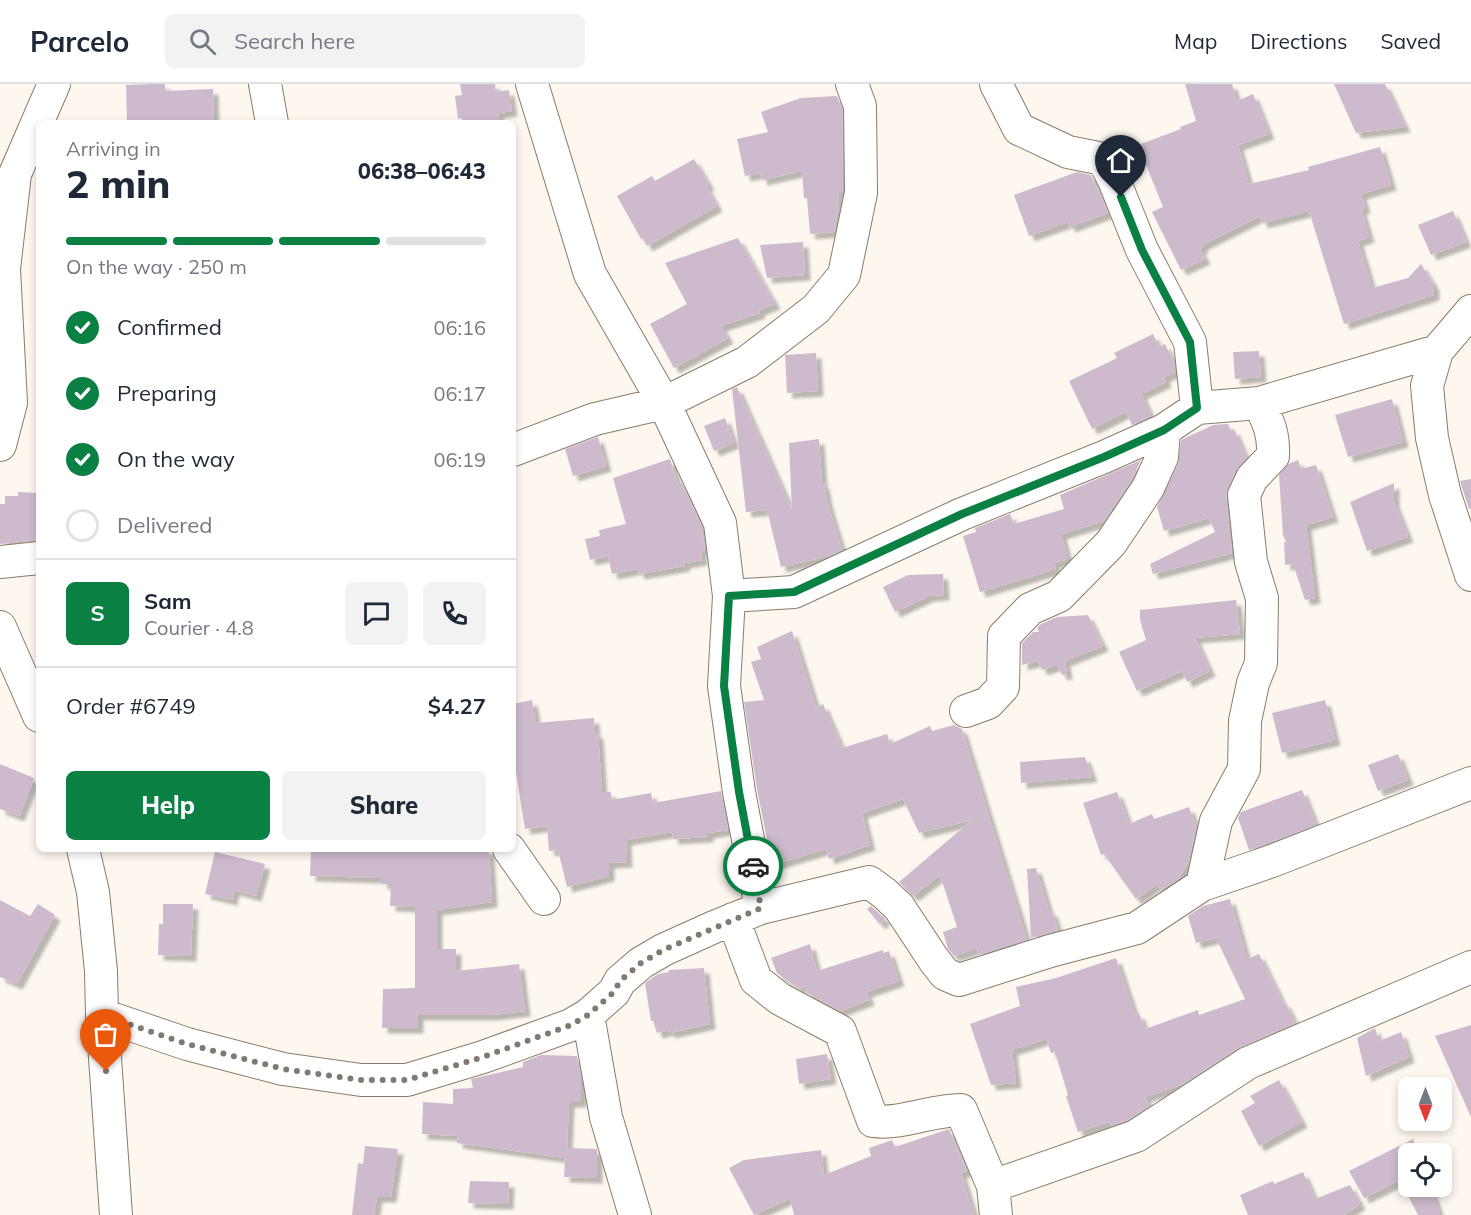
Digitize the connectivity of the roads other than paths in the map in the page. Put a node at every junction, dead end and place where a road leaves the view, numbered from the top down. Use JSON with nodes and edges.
{"nodes":[{"id":1,"x":54,"y":84,"type":"edge"},
{"id":2,"x":265,"y":84,"type":"edge"},
{"id":3,"x":531,"y":84,"type":"edge"},
{"id":4,"x":852,"y":84,"type":"edge"},
{"id":5,"x":996,"y":84,"type":"edge"},
{"id":6,"x":271,"y":120,"type":"edge"},
{"id":7,"x":8,"y":172,"type":"edge"},
{"id":8,"x":2,"y":269,"type":"edge"},
{"id":9,"x":1471,"y":311,"type":"edge"},
{"id":10,"x":1437,"y":351,"type":"junction"},
{"id":11,"x":664,"y":403,"type":"junction"},
{"id":12,"x":1259,"y":404,"type":"junction"},
{"id":13,"x":1197,"y":408,"type":"junction"},
{"id":14,"x":1164,"y":430,"type":"junction"},
{"id":15,"x":0,"y":445,"type":"edge"},
{"id":16,"x":516,"y":449,"type":"edge"},
{"id":17,"x":36,"y":558,"type":"edge"},
{"id":18,"x":0,"y":562,"type":"edge"},
{"id":19,"x":1471,"y":575,"type":"edge"},
{"id":20,"x":729,"y":596,"type":"junction"},
{"id":21,"x":0,"y":627,"type":"edge"},
{"id":22,"x":36,"y":709,"type":"edge"},
{"id":23,"x":966,"y":711,"type":"dead end"},
{"id":24,"x":1471,"y":783,"type":"edge"},
{"id":25,"x":84,"y":852,"type":"edge"},
{"id":26,"x":511,"y":852,"type":"edge"},
{"id":27,"x":1202,"y":885,"type":"junction"},
{"id":28,"x":544,"y":899,"type":"dead end"},
{"id":29,"x":747,"y":914,"type":"junction"},
{"id":30,"x":1471,"y":967,"type":"edge"},
{"id":31,"x":102,"y":1015,"type":"junction"},
{"id":32,"x":588,"y":1015,"type":"junction"},
{"id":33,"x":994,"y":1201,"type":"edge"},
{"id":34,"x":116,"y":1215,"type":"edge"},
{"id":35,"x":635,"y":1215,"type":"edge"}],
"edges":[{"from":1,"to":7,"type":"street"},
{"from":2,"to":6,"type":"street"},
{"from":3,"to":11,"type":"street"},
{"from":4,"to":11,"type":"street"},
{"from":5,"to":13,"type":"street"},
{"from":7,"to":8,"type":"street"},
{"from":8,"to":15,"type":"street"},
{"from":9,"to":10,"type":"street"},
{"from":10,"to":12,"type":"street"},
{"from":10,"to":19,"type":"street"},
{"from":11,"to":16,"type":"street"},
{"from":11,"to":20,"type":"street"},
{"from":12,"to":13,"type":"street"},
{"from":12,"to":27,"type":"street"},
{"from":13,"to":14,"type":"street"},
{"from":14,"to":20,"type":"street"},
{"from":14,"to":23,"type":"street"},
{"from":17,"to":18,"type":"street"},
{"from":20,"to":29,"type":"street"},
{"from":21,"to":22,"type":"street"},
{"from":24,"to":27,"type":"street"},
{"from":25,"to":31,"type":"street"},
{"from":26,"to":28,"type":"street"},
{"from":27,"to":29,"type":"street"},
{"from":29,"to":32,"type":"street"},
{"from":29,"to":33,"type":"street"},
{"from":30,"to":33,"type":"street"},
{"from":31,"to":32,"type":"street"},
{"from":31,"to":34,"type":"street"},
{"from":32,"to":35,"type":"street"}]}
